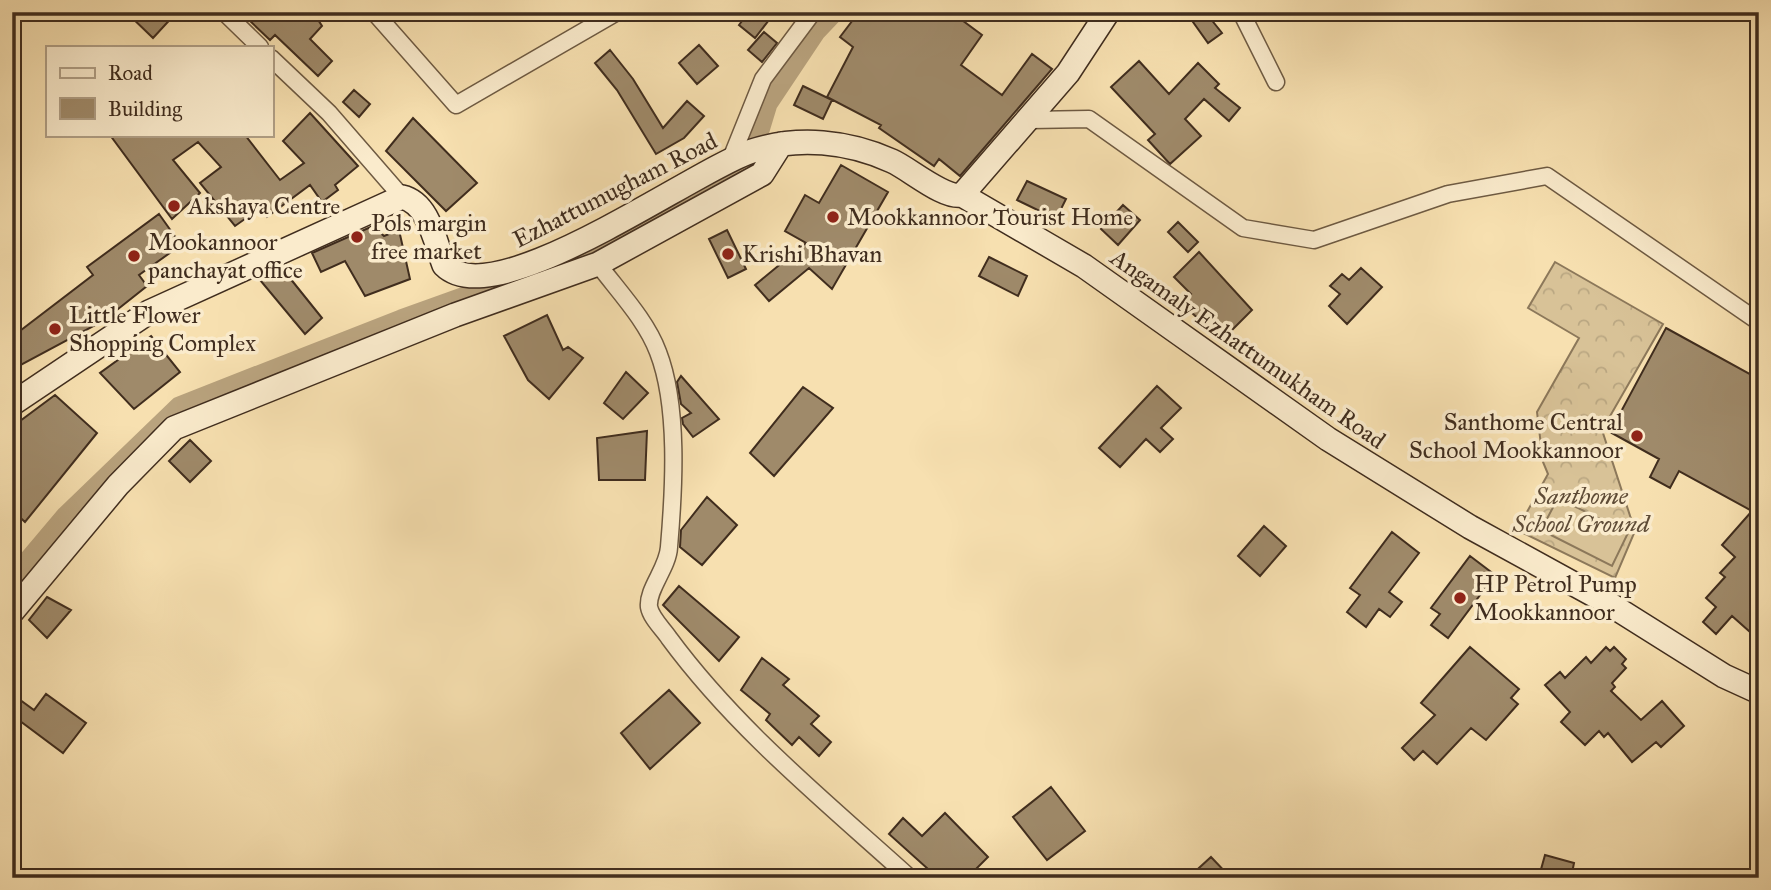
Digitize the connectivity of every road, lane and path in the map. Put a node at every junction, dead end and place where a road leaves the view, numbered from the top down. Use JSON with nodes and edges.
{"nodes":[{"id":1,"x":224,"y":12,"type":"edge"},
{"id":2,"x":374,"y":12,"type":"edge"},
{"id":3,"x":617,"y":12,"type":"edge"},
{"id":4,"x":813,"y":12,"type":"edge"},
{"id":5,"x":1108,"y":12,"type":"edge"},
{"id":6,"x":1241,"y":12,"type":"edge"},
{"id":7,"x":259,"y":46,"type":"edge"},
{"id":8,"x":273,"y":60,"type":"edge"},
{"id":9,"x":1276,"y":82,"type":"dead end"},
{"id":10,"x":1030,"y":120,"type":"junction"},
{"id":11,"x":781,"y":144,"type":"junction"},
{"id":12,"x":730,"y":161,"type":"junction"},
{"id":13,"x":962,"y":195,"type":"junction"},
{"id":14,"x":402,"y":197,"type":"junction"},
{"id":15,"x":598,"y":264,"type":"junction"},
{"id":16,"x":1759,"y":322,"type":"edge"},
{"id":17,"x":12,"y":404,"type":"edge"},
{"id":18,"x":12,"y":612,"type":"edge"},
{"id":19,"x":1759,"y":692,"type":"edge"},
{"id":20,"x":910,"y":878,"type":"edge"}],
"edges":[{"from":1,"to":7,"type":"street"},
{"from":2,"to":3,"type":"street"},
{"from":4,"to":12,"type":"street"},
{"from":5,"to":10,"type":"street"},
{"from":6,"to":9,"type":"street"},
{"from":8,"to":14,"type":"street"},
{"from":10,"to":13,"type":"street"},
{"from":10,"to":16,"type":"street"},
{"from":11,"to":12,"type":"street","name":"Ezhattumugham Road"},
{"from":11,"to":13,"type":"street","name":"Angamaly Ezhattumukham Road"},
{"from":11,"to":15,"type":"street"},
{"from":12,"to":14,"type":"street","name":"Ezhattumugham Road"},
{"from":13,"to":19,"type":"street","name":"Angamaly Ezhattumukham Road"},
{"from":14,"to":17,"type":"street"},
{"from":15,"to":18,"type":"street"},
{"from":15,"to":20,"type":"street"}]}
